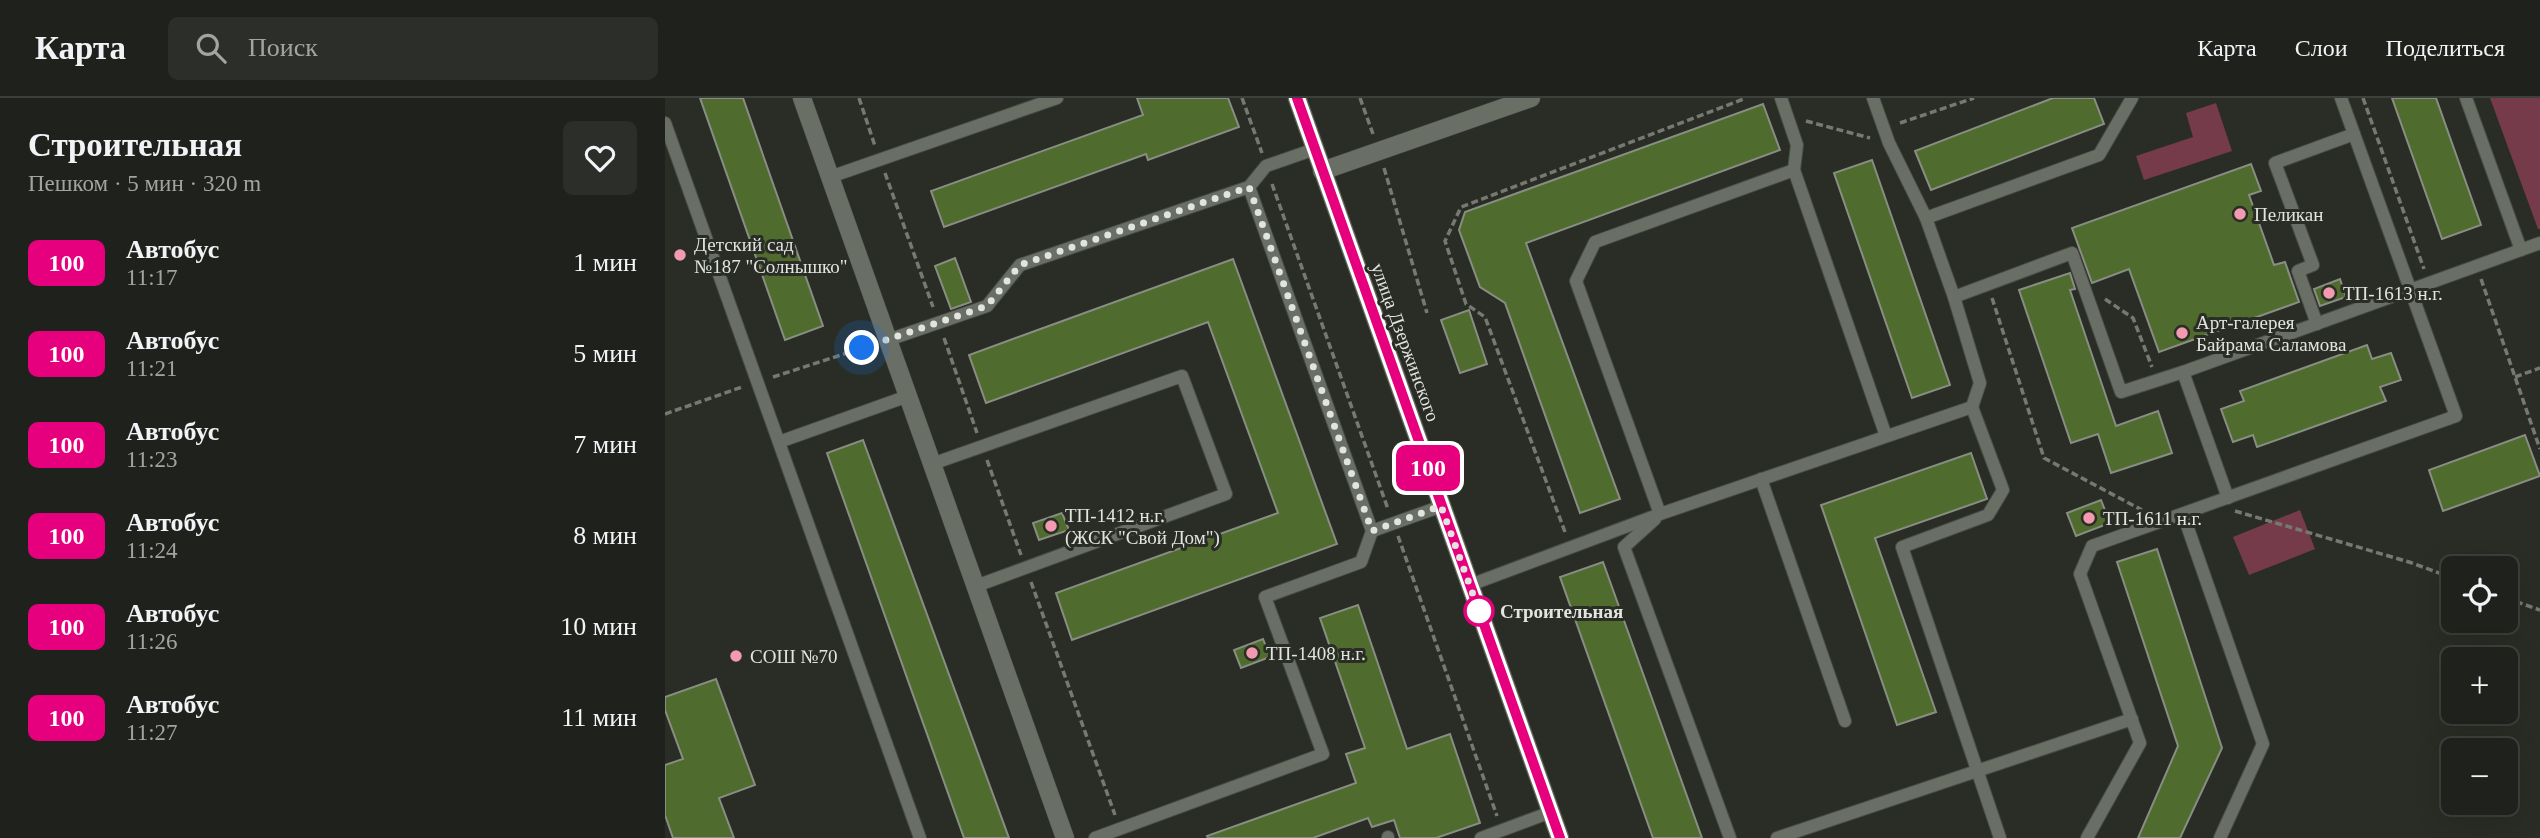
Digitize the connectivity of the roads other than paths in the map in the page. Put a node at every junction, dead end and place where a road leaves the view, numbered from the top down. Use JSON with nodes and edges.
{"nodes":[{"id":1,"x":802,"y":98,"type":"edge"},
{"id":2,"x":1057,"y":98,"type":"edge"},
{"id":3,"x":1297,"y":98,"type":"edge"},
{"id":4,"x":1531,"y":98,"type":"edge"},
{"id":5,"x":1781,"y":98,"type":"edge"},
{"id":6,"x":1873,"y":98,"type":"edge"},
{"id":7,"x":2132,"y":98,"type":"edge"},
{"id":8,"x":2341,"y":98,"type":"edge"},
{"id":9,"x":2466,"y":98,"type":"edge"},
{"id":10,"x":665,"y":123,"type":"edge"},
{"id":11,"x":2354,"y":134,"type":"junction"},
{"id":12,"x":1315,"y":149,"type":"junction"},
{"id":13,"x":1794,"y":170,"type":"junction"},
{"id":14,"x":1322,"y":171,"type":"junction"},
{"id":15,"x":830,"y":177,"type":"junction"},
{"id":16,"x":1249,"y":187,"type":"junction"},
{"id":17,"x":1926,"y":218,"type":"junction"},
{"id":18,"x":2540,"y":243,"type":"edge"},
{"id":19,"x":2521,"y":250,"type":"junction"},
{"id":20,"x":2411,"y":290,"type":"junction"},
{"id":21,"x":1954,"y":297,"type":"junction"},
{"id":22,"x":2317,"y":324,"type":"junction"},
{"id":23,"x":888,"y":340,"type":"junction"},
{"id":24,"x":2183,"y":372,"type":"junction"},
{"id":25,"x":908,"y":396,"type":"junction"},
{"id":26,"x":1972,"y":407,"type":"junction"},
{"id":27,"x":1886,"y":436,"type":"junction"},
{"id":28,"x":779,"y":442,"type":"junction"},
{"id":29,"x":932,"y":464,"type":"junction"},
{"id":30,"x":1761,"y":479,"type":"junction"},
{"id":31,"x":2228,"y":498,"type":"junction"},
{"id":32,"x":1441,"y":506,"type":"junction"},
{"id":33,"x":1660,"y":514,"type":"junction"},
{"id":34,"x":2183,"y":514,"type":"junction"},
{"id":35,"x":1372,"y":531,"type":"junction"},
{"id":36,"x":1470,"y":585,"type":"junction"},
{"id":37,"x":975,"y":586,"type":"junction"},
{"id":38,"x":2132,"y":719,"type":"junction"},
{"id":39,"x":1845,"y":721,"type":"dead end"},
{"id":40,"x":1978,"y":770,"type":"junction"},
{"id":41,"x":1551,"y":812,"type":"junction"},
{"id":42,"x":920,"y":838,"type":"edge"},
{"id":43,"x":1065,"y":838,"type":"edge"},
{"id":44,"x":1095,"y":838,"type":"edge"},
{"id":45,"x":1481,"y":838,"type":"edge"},
{"id":46,"x":1560,"y":838,"type":"edge"},
{"id":47,"x":1730,"y":838,"type":"edge"},
{"id":48,"x":1777,"y":838,"type":"edge"},
{"id":49,"x":2000,"y":838,"type":"edge"},
{"id":50,"x":2087,"y":838,"type":"edge"},
{"id":51,"x":2220,"y":838,"type":"edge"}],
"edges":[{"from":1,"to":15,"type":"street"},
{"from":2,"to":15,"type":"lane"},
{"from":3,"to":12,"type":"street","name":"улица Дзержинского"},
{"from":4,"to":14,"type":"street"},
{"from":5,"to":13,"type":"lane"},
{"from":6,"to":17,"type":"lane"},
{"from":7,"to":17,"type":"lane"},
{"from":8,"to":11,"type":"lane"},
{"from":9,"to":19,"type":"lane"},
{"from":10,"to":28,"type":"lane"},
{"from":11,"to":20,"type":"lane"},
{"from":11,"to":22,"type":"lane"},
{"from":12,"to":14,"type":"street","name":"улица Дзержинского"},
{"from":12,"to":16,"type":"lane"},
{"from":13,"to":27,"type":"lane"},
{"from":13,"to":33,"type":"lane"},
{"from":14,"to":32,"type":"street","name":"улица Дзержинского"},
{"from":15,"to":23,"type":"street"},
{"from":16,"to":23,"type":"lane"},
{"from":16,"to":35,"type":"lane"},
{"from":17,"to":21,"type":"lane"},
{"from":18,"to":19,"type":"lane"},
{"from":19,"to":20,"type":"lane"},
{"from":20,"to":22,"type":"lane"},
{"from":20,"to":31,"type":"lane"},
{"from":21,"to":24,"type":"lane"},
{"from":21,"to":26,"type":"lane"},
{"from":22,"to":24,"type":"lane"},
{"from":23,"to":25,"type":"street"},
{"from":24,"to":31,"type":"lane"},
{"from":25,"to":28,"type":"lane"},
{"from":25,"to":29,"type":"street"},
{"from":26,"to":27,"type":"lane"},
{"from":26,"to":40,"type":"lane"},
{"from":27,"to":30,"type":"lane"},
{"from":28,"to":42,"type":"lane"},
{"from":29,"to":37,"type":"street"},
{"from":29,"to":37,"type":"lane"},
{"from":30,"to":33,"type":"lane"},
{"from":30,"to":39,"type":"lane"},
{"from":31,"to":34,"type":"lane"},
{"from":32,"to":35,"type":"lane"},
{"from":32,"to":36,"type":"street","name":"улица Дзержинского"},
{"from":33,"to":36,"type":"lane"},
{"from":33,"to":47,"type":"lane"},
{"from":34,"to":38,"type":"lane"},
{"from":34,"to":51,"type":"lane"},
{"from":35,"to":44,"type":"lane"},
{"from":36,"to":41,"type":"street","name":"улица Дзержинского"},
{"from":37,"to":43,"type":"street"},
{"from":38,"to":40,"type":"lane"},
{"from":38,"to":50,"type":"lane"},
{"from":40,"to":48,"type":"lane"},
{"from":40,"to":49,"type":"lane"},
{"from":41,"to":45,"type":"lane"},
{"from":41,"to":46,"type":"street","name":"улица Дзержинского"}]}
